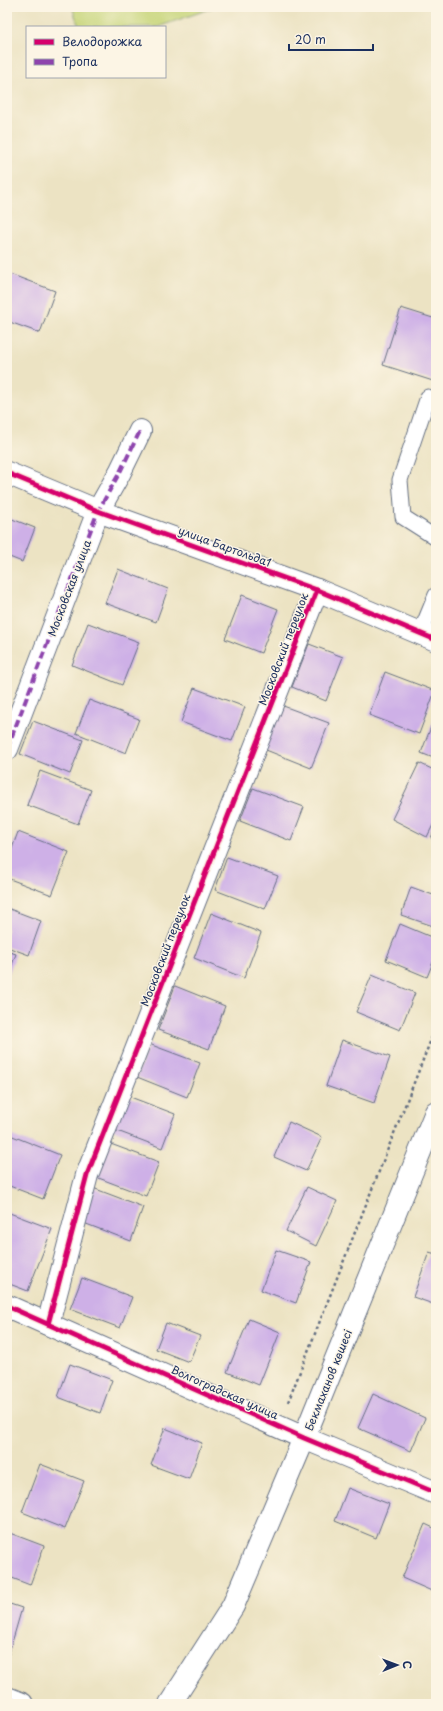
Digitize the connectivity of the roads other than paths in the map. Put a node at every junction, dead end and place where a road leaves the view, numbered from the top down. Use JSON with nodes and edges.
{"nodes":[{"id":1,"x":428,"y":397,"type":"dead end"},
{"id":2,"x":140,"y":431,"type":"dead end"},
{"id":3,"x":7,"y":473,"type":"edge"},
{"id":4,"x":98,"y":511,"type":"junction"},
{"id":5,"x":436,"y":538,"type":"edge"},
{"id":6,"x":317,"y":590,"type":"junction"},
{"id":7,"x":436,"y":595,"type":"edge"},
{"id":8,"x":428,"y":637,"type":"edge"},
{"id":9,"x":7,"y":749,"type":"edge"},
{"id":10,"x":436,"y":1112,"type":"edge"},
{"id":11,"x":7,"y":1306,"type":"edge"},
{"id":12,"x":48,"y":1324,"type":"junction"},
{"id":13,"x":304,"y":1438,"type":"junction"},
{"id":14,"x":436,"y":1493,"type":"edge"},
{"id":15,"x":7,"y":1698,"type":"edge"},
{"id":16,"x":22,"y":1704,"type":"edge"},
{"id":17,"x":170,"y":1704,"type":"edge"}],
"edges":[{"from":1,"to":5,"type":"lane"},
{"from":2,"to":4,"type":"street","name":"Московская улица"},
{"from":3,"to":4,"type":"street","name":"улица Бартольда1"},
{"from":4,"to":6,"type":"street","name":"улица Бартольда1"},
{"from":4,"to":9,"type":"street","name":"Московская улица"},
{"from":6,"to":8,"type":"street","name":"улица Бартольда1"},
{"from":6,"to":12,"type":"street","name":"Московский переулок"},
{"from":7,"to":8,"type":"lane"},
{"from":10,"to":13,"type":"street","name":"Бекмаханов көшесі"},
{"from":11,"to":12,"type":"street","name":"Волгоградская улица"},
{"from":12,"to":13,"type":"street","name":"Волгоградская улица"},
{"from":13,"to":14,"type":"street","name":"Волгоградская улица"},
{"from":13,"to":17,"type":"street","name":"Бекмаханов көшесі"},
{"from":15,"to":16,"type":"street"}]}
